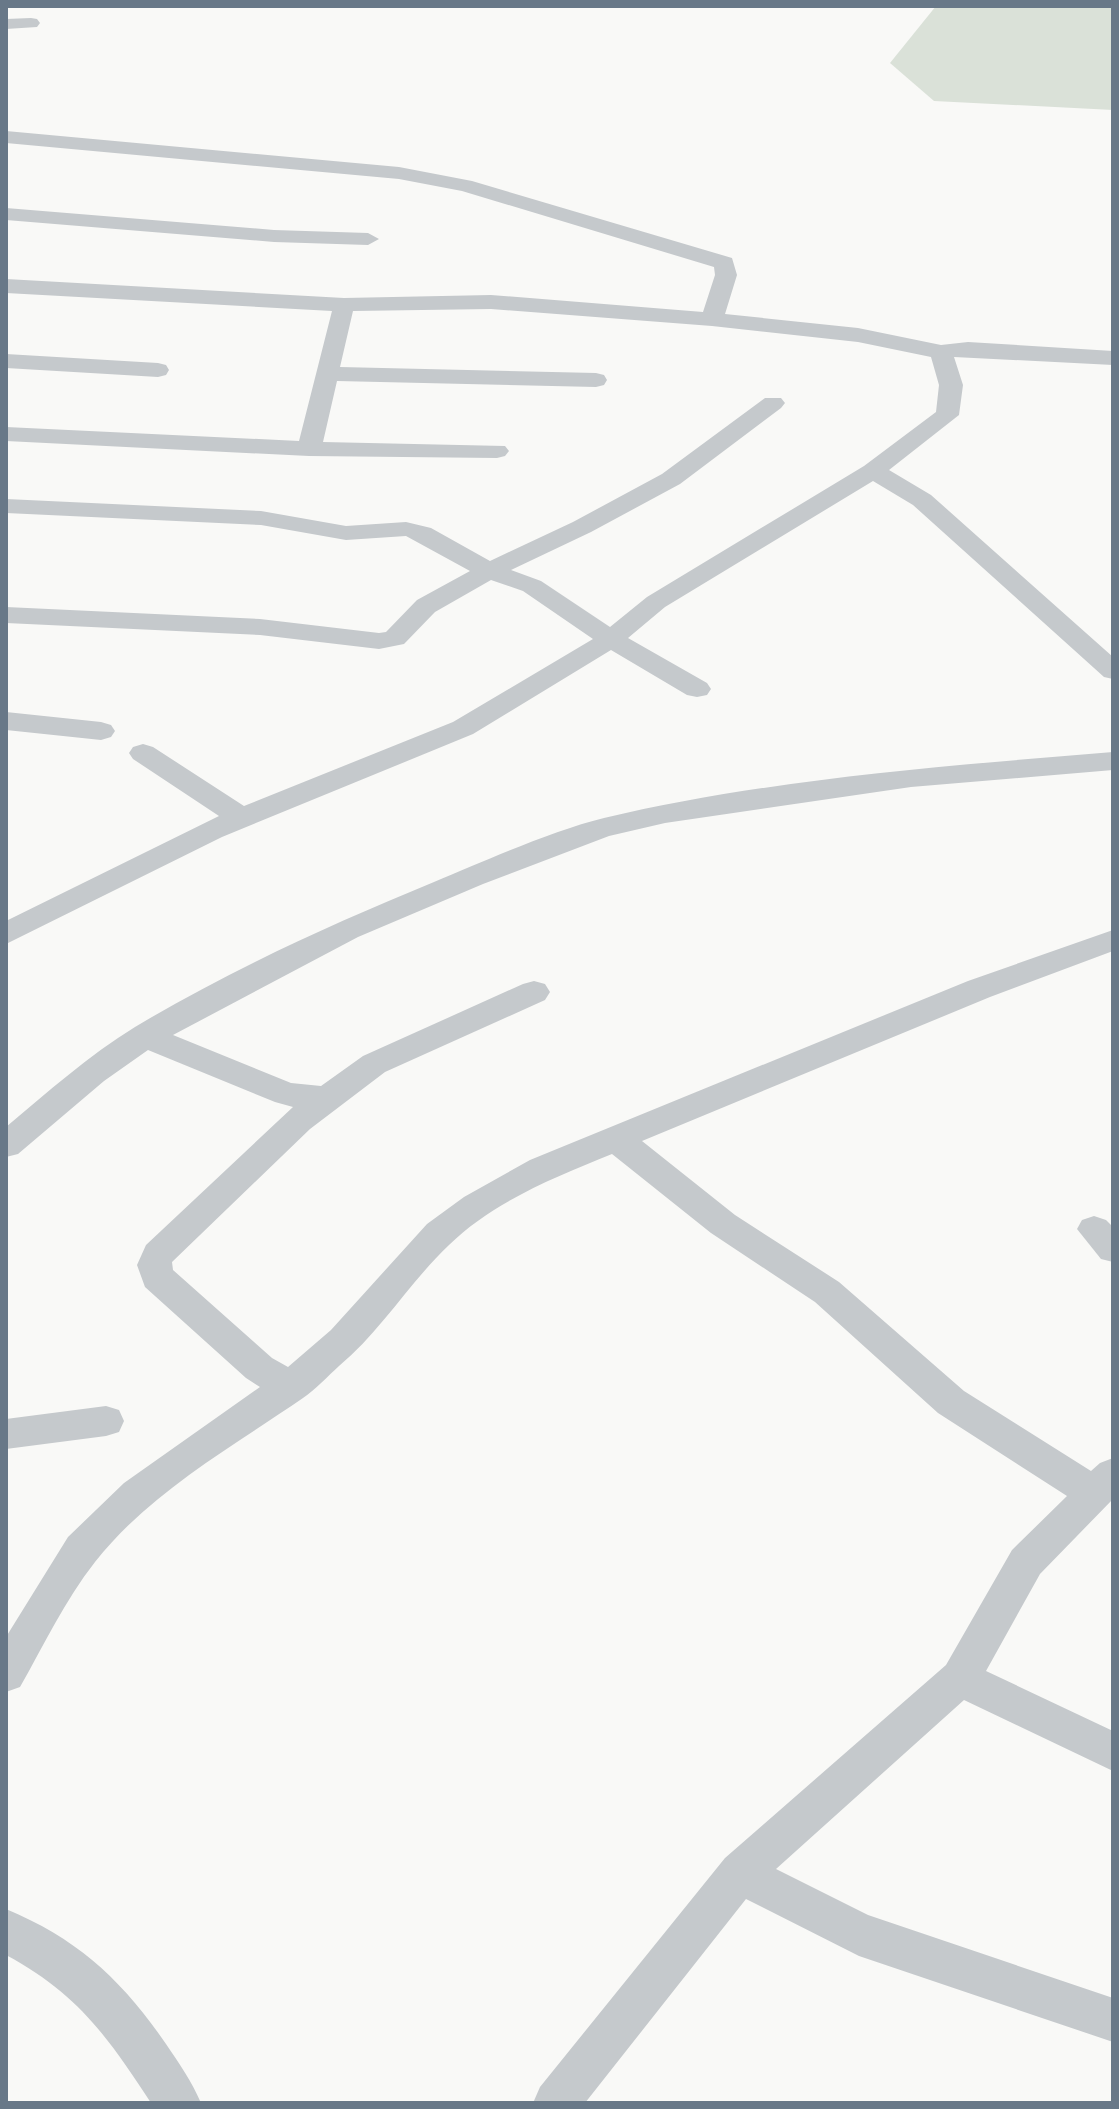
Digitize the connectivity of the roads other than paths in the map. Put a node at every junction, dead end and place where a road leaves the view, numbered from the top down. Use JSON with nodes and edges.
{"nodes":[{"id":1,"x":31,"y":23,"type":"dead end"},
{"id":2,"x":6,"y":24,"type":"edge"},
{"id":3,"x":6,"y":137,"type":"edge"},
{"id":4,"x":6,"y":214,"type":"edge"},
{"id":5,"x":368,"y":239,"type":"dead end"},
{"id":6,"x":6,"y":286,"type":"edge"},
{"id":7,"x":344,"y":305,"type":"junction"},
{"id":8,"x":712,"y":319,"type":"junction"},
{"id":9,"x":941,"y":352,"type":"junction"},
{"id":10,"x":1113,"y":358,"type":"edge"},
{"id":11,"x":6,"y":361,"type":"edge"},
{"id":12,"x":158,"y":370,"type":"dead end"},
{"id":13,"x":326,"y":374,"type":"junction"},
{"id":14,"x":596,"y":380,"type":"dead end"},
{"id":15,"x":773,"y":403,"type":"dead end"},
{"id":16,"x":6,"y":434,"type":"edge"},
{"id":17,"x":309,"y":449,"type":"junction"},
{"id":18,"x":497,"y":451,"type":"dead end"},
{"id":19,"x":873,"y":471,"type":"junction"},
{"id":20,"x":6,"y":506,"type":"edge"},
{"id":21,"x":489,"y":571,"type":"junction"},
{"id":22,"x":6,"y":615,"type":"edge"},
{"id":23,"x":611,"y":639,"type":"junction"},
{"id":24,"x":1113,"y":671,"type":"edge"},
{"id":25,"x":697,"y":689,"type":"dead end"},
{"id":26,"x":6,"y":721,"type":"edge"},
{"id":27,"x":101,"y":731,"type":"dead end"},
{"id":28,"x":143,"y":753,"type":"dead end"},
{"id":29,"x":1113,"y":761,"type":"edge"},
{"id":30,"x":242,"y":818,"type":"junction"},
{"id":31,"x":6,"y":934,"type":"edge"},
{"id":32,"x":1113,"y":940,"type":"edge"},
{"id":33,"x":534,"y":992,"type":"dead end"},
{"id":34,"x":145,"y":1036,"type":"junction"},
{"id":35,"x":328,"y":1099,"type":"junction"},
{"id":36,"x":617,"y":1140,"type":"junction"},
{"id":37,"x":6,"y":1145,"type":"edge"},
{"id":38,"x":292,"y":1387,"type":"junction"},
{"id":39,"x":106,"y":1421,"type":"dead end"},
{"id":40,"x":6,"y":1434,"type":"edge"},
{"id":41,"x":1104,"y":1484,"type":"edge"},
{"id":42,"x":6,"y":1674,"type":"edge"},
{"id":43,"x":960,"y":1678,"type":"junction"},
{"id":44,"x":1113,"y":1752,"type":"edge"},
{"id":45,"x":740,"y":1873,"type":"junction"},
{"id":46,"x":6,"y":1931,"type":"edge"},
{"id":47,"x":1113,"y":2020,"type":"edge"},
{"id":48,"x":178,"y":2103,"type":"edge"},
{"id":49,"x":556,"y":2103,"type":"edge"}],
"edges":[{"from":1,"to":2,"type":"street"},
{"from":3,"to":8,"type":"street"},
{"from":4,"to":5,"type":"street"},
{"from":6,"to":7,"type":"street"},
{"from":7,"to":8,"type":"street"},
{"from":7,"to":13,"type":"street"},
{"from":8,"to":9,"type":"street"},
{"from":9,"to":10,"type":"street"},
{"from":9,"to":19,"type":"street"},
{"from":11,"to":12,"type":"street"},
{"from":13,"to":14,"type":"street"},
{"from":13,"to":17,"type":"street"},
{"from":15,"to":21,"type":"street"},
{"from":16,"to":17,"type":"street"},
{"from":17,"to":18,"type":"street"},
{"from":19,"to":23,"type":"street"},
{"from":19,"to":24,"type":"street"},
{"from":20,"to":21,"type":"street"},
{"from":21,"to":22,"type":"street"},
{"from":21,"to":23,"type":"street"},
{"from":23,"to":25,"type":"street"},
{"from":23,"to":30,"type":"street"},
{"from":26,"to":27,"type":"street"},
{"from":28,"to":30,"type":"street"},
{"from":29,"to":34,"type":"street"},
{"from":30,"to":31,"type":"street"},
{"from":32,"to":36,"type":"street"},
{"from":33,"to":35,"type":"street"},
{"from":34,"to":35,"type":"street"},
{"from":34,"to":37,"type":"street"},
{"from":35,"to":38,"type":"street"},
{"from":36,"to":38,"type":"street"},
{"from":36,"to":41,"type":"street"},
{"from":38,"to":42,"type":"street"},
{"from":39,"to":40,"type":"street"},
{"from":41,"to":43,"type":"street"},
{"from":43,"to":44,"type":"street"},
{"from":43,"to":45,"type":"street"},
{"from":45,"to":47,"type":"street"},
{"from":45,"to":49,"type":"street"},
{"from":46,"to":48,"type":"street"}]}
